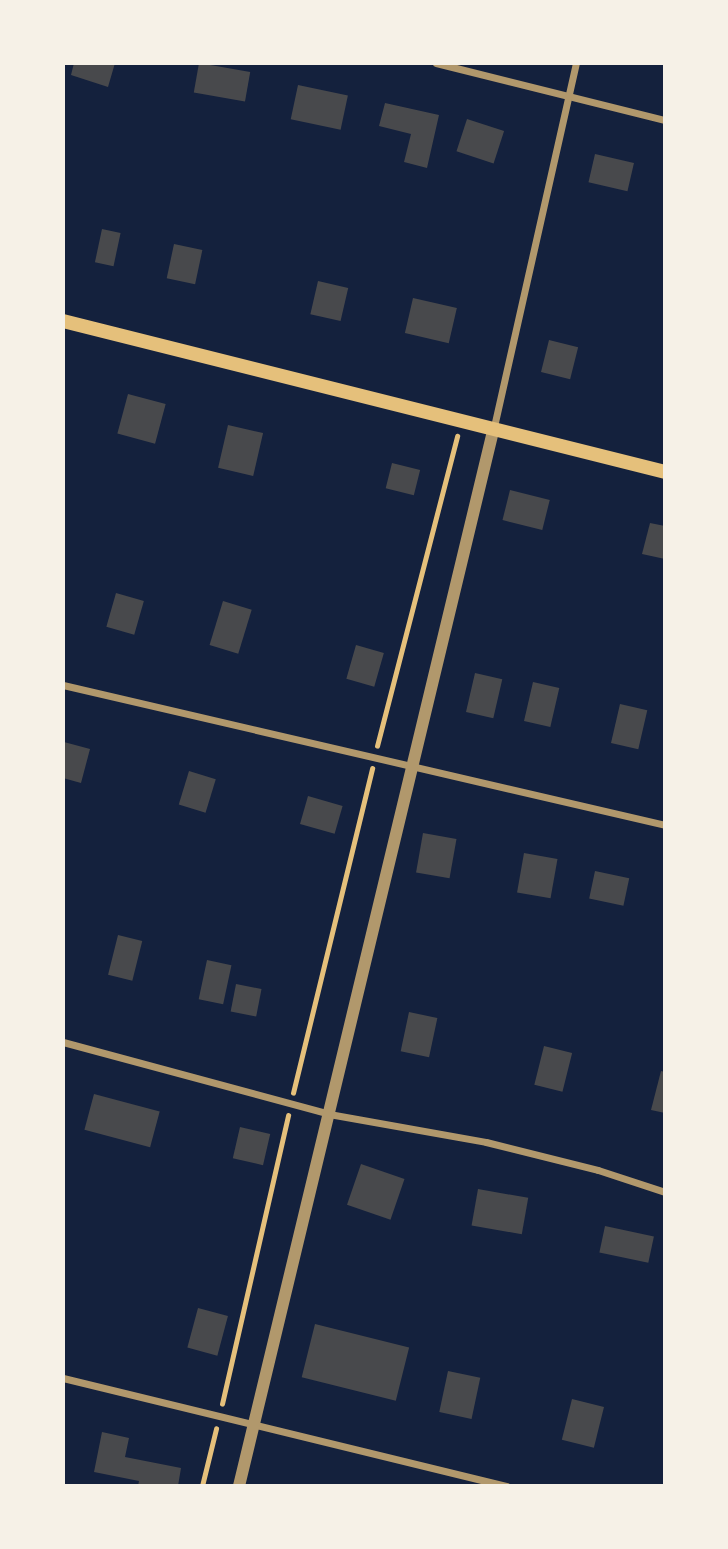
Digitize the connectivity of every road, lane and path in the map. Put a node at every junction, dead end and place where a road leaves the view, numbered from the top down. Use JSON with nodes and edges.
{"nodes":[{"id":1,"x":436,"y":63,"type":"edge"},
{"id":2,"x":576,"y":63,"type":"edge"},
{"id":3,"x":568,"y":98,"type":"junction"},
{"id":4,"x":665,"y":120,"type":"edge"},
{"id":5,"x":63,"y":321,"type":"edge"},
{"id":6,"x":461,"y":422,"type":"junction"},
{"id":7,"x":493,"y":430,"type":"junction"},
{"id":8,"x":665,"y":472,"type":"edge"},
{"id":9,"x":63,"y":685,"type":"edge"},
{"id":10,"x":375,"y":755,"type":"junction"},
{"id":11,"x":411,"y":765,"type":"junction"},
{"id":12,"x":665,"y":825,"type":"edge"},
{"id":13,"x":63,"y":1042,"type":"edge"},
{"id":14,"x":291,"y":1104,"type":"junction"},
{"id":15,"x":329,"y":1114,"type":"junction"},
{"id":16,"x":665,"y":1192,"type":"edge"},
{"id":17,"x":63,"y":1378,"type":"edge"},
{"id":18,"x":218,"y":1418,"type":"junction"},
{"id":19,"x":253,"y":1427,"type":"junction"},
{"id":20,"x":202,"y":1486,"type":"edge"},
{"id":21,"x":239,"y":1486,"type":"edge"},
{"id":22,"x":507,"y":1486,"type":"edge"}],
"edges":[{"from":1,"to":3,"type":"street"},
{"from":2,"to":3,"type":"street"},
{"from":3,"to":4,"type":"street"},
{"from":3,"to":7,"type":"street"},
{"from":5,"to":6,"type":"main road"},
{"from":6,"to":7,"type":"main road"},
{"from":6,"to":10,"type":"path"},
{"from":7,"to":8,"type":"main road"},
{"from":7,"to":11,"type":"street"},
{"from":9,"to":10,"type":"street"},
{"from":10,"to":11,"type":"street"},
{"from":10,"to":14,"type":"path"},
{"from":11,"to":12,"type":"street"},
{"from":11,"to":15,"type":"street"},
{"from":13,"to":14,"type":"street"},
{"from":14,"to":15,"type":"street"},
{"from":14,"to":18,"type":"path"},
{"from":15,"to":16,"type":"street"},
{"from":15,"to":19,"type":"street"},
{"from":17,"to":18,"type":"street"},
{"from":18,"to":19,"type":"street"},
{"from":18,"to":20,"type":"path"},
{"from":19,"to":21,"type":"street"},
{"from":19,"to":22,"type":"street"}]}
